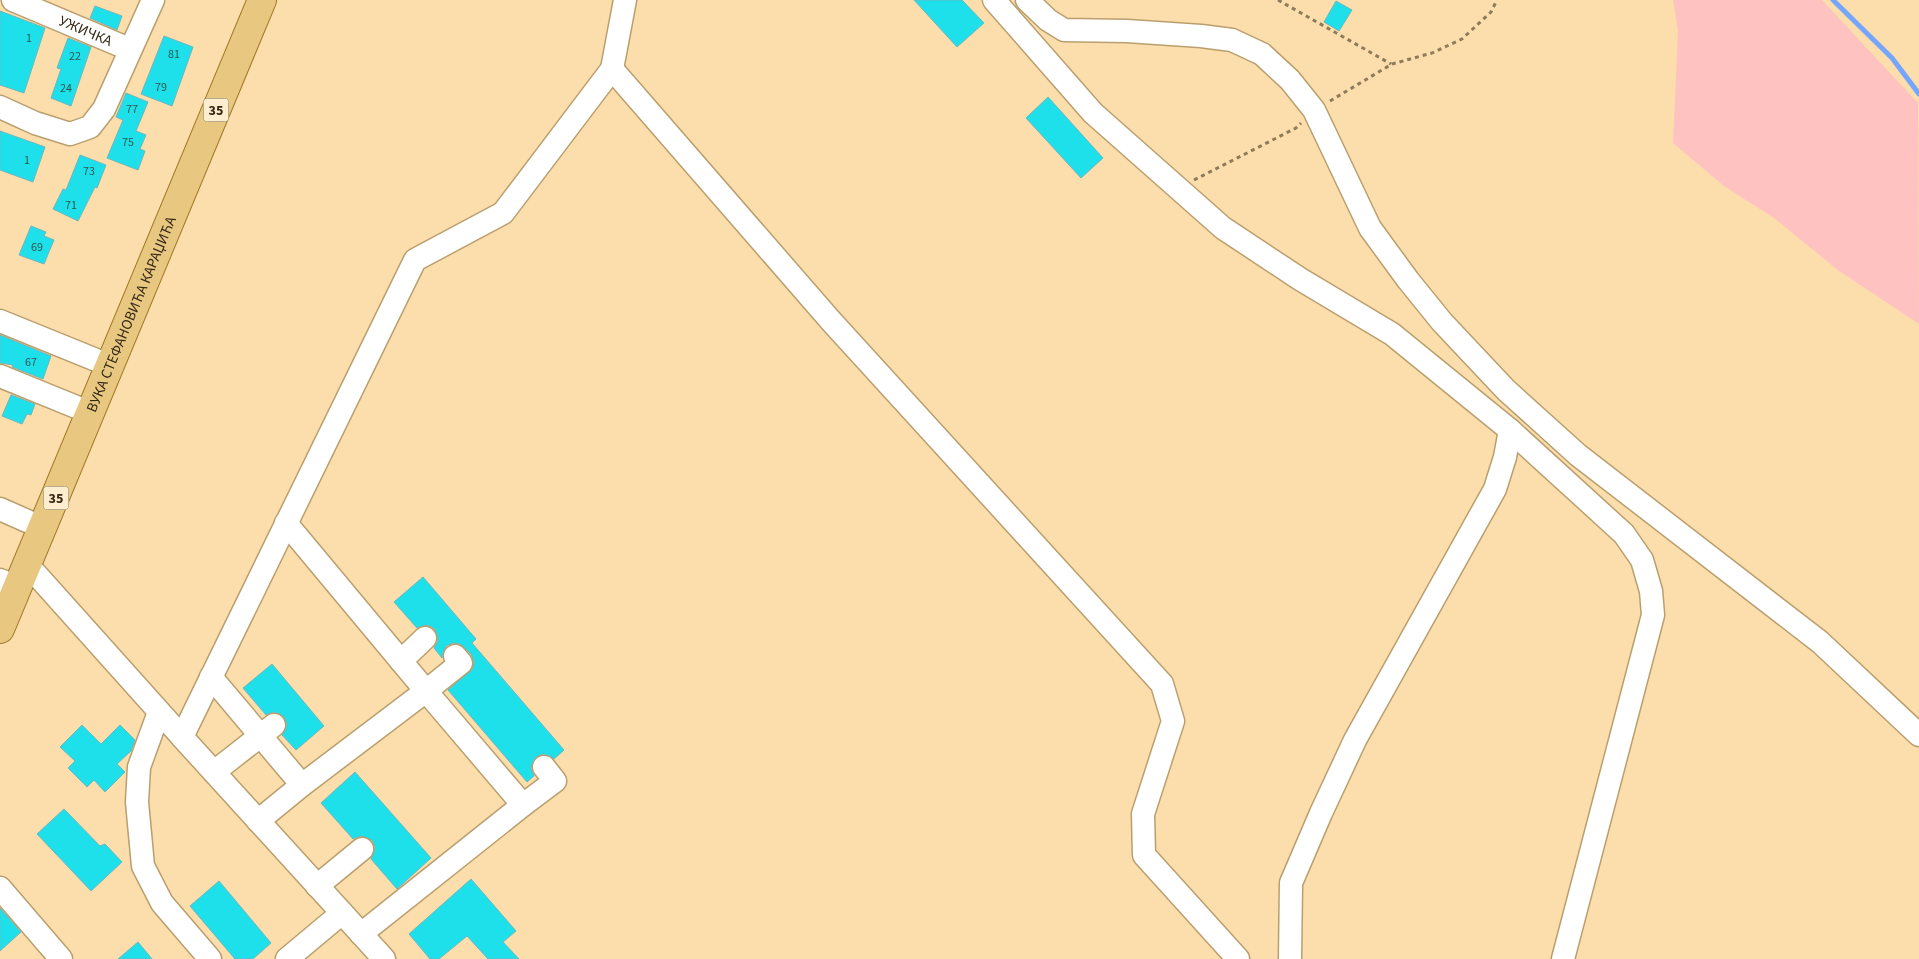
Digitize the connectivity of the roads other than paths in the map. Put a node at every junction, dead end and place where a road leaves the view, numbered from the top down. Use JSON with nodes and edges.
{"nodes":[{"id":1,"x":13,"y":0,"type":"edge"},
{"id":2,"x":153,"y":0,"type":"edge"},
{"id":3,"x":262,"y":0,"type":"edge"},
{"id":4,"x":625,"y":0,"type":"edge"},
{"id":5,"x":994,"y":0,"type":"edge"},
{"id":6,"x":1027,"y":0,"type":"edge"},
{"id":7,"x":130,"y":49,"type":"junction"},
{"id":8,"x":612,"y":69,"type":"junction"},
{"id":9,"x":0,"y":107,"type":"edge"},
{"id":10,"x":0,"y":321,"type":"edge"},
{"id":11,"x":111,"y":366,"type":"junction"},
{"id":12,"x":0,"y":376,"type":"edge"},
{"id":13,"x":91,"y":412,"type":"junction"},
{"id":14,"x":1510,"y":430,"type":"junction"},
{"id":15,"x":0,"y":509,"type":"edge"},
{"id":16,"x":286,"y":523,"type":"junction"},
{"id":17,"x":42,"y":528,"type":"junction"},
{"id":18,"x":15,"y":577,"type":"edge"},
{"id":19,"x":0,"y":629,"type":"edge"},
{"id":20,"x":425,"y":638,"type":"dead end"},
{"id":21,"x":456,"y":656,"type":"dead end"},
{"id":22,"x":401,"y":661,"type":"junction"},
{"id":23,"x":211,"y":677,"type":"junction"},
{"id":24,"x":426,"y":691,"type":"junction"},
{"id":25,"x":159,"y":712,"type":"junction"},
{"id":26,"x":267,"y":730,"type":"junction"},
{"id":27,"x":1919,"y":735,"type":"edge"},
{"id":28,"x":182,"y":737,"type":"junction"},
{"id":29,"x":544,"y":767,"type":"dead end"},
{"id":30,"x":214,"y":772,"type":"junction"},
{"id":31,"x":302,"y":785,"type":"junction"},
{"id":32,"x":524,"y":805,"type":"junction"},
{"id":33,"x":258,"y":821,"type":"junction"},
{"id":34,"x":362,"y":849,"type":"dead end"},
{"id":35,"x":317,"y":886,"type":"junction"},
{"id":36,"x":0,"y":888,"type":"edge"},
{"id":37,"x":342,"y":913,"type":"junction"},
{"id":38,"x":361,"y":934,"type":"junction"},
{"id":39,"x":61,"y":959,"type":"edge"},
{"id":40,"x":210,"y":959,"type":"edge"},
{"id":41,"x":286,"y":959,"type":"edge"},
{"id":42,"x":384,"y":959,"type":"edge"},
{"id":43,"x":1238,"y":959,"type":"edge"},
{"id":44,"x":1290,"y":959,"type":"edge"},
{"id":45,"x":1563,"y":959,"type":"edge"}],
"edges":[{"from":1,"to":7,"type":"street","name":"УЖИЧКА"},
{"from":2,"to":7,"type":"street"},
{"from":3,"to":11,"type":"main road","name":"ВУКА СТЕФАНОВИЋА КАРАЏИЋА","number":"35"},
{"from":4,"to":8,"type":"street"},
{"from":5,"to":14,"type":"street"},
{"from":6,"to":27,"type":"street"},
{"from":7,"to":9,"type":"street"},
{"from":8,"to":16,"type":"street"},
{"from":8,"to":43,"type":"street"},
{"from":10,"to":11,"type":"street"},
{"from":11,"to":13,"type":"main road","name":"ВУКА СТЕФАНОВИЋА КАРАЏИЋА","number":"35"},
{"from":12,"to":13,"type":"street"},
{"from":13,"to":17,"type":"main road","name":"ВУКА СТЕФАНОВИЋА КАРАЏИЋА","number":"35"},
{"from":14,"to":44,"type":"street"},
{"from":14,"to":45,"type":"street"},
{"from":15,"to":17,"type":"street"},
{"from":16,"to":22,"type":"street"},
{"from":16,"to":23,"type":"street"},
{"from":17,"to":18,"type":"main road","name":"ВУКА СТЕФАНОВИЋА КАРАЏИЋА","number":"35"},
{"from":18,"to":19,"type":"main road","name":"ВУКА СТЕФАНОВИЋА КАРАЏИЋА","number":"35"},
{"from":18,"to":25,"type":"street"},
{"from":20,"to":22,"type":"street"},
{"from":21,"to":24,"type":"street"},
{"from":22,"to":24,"type":"street"},
{"from":23,"to":26,"type":"street"},
{"from":23,"to":28,"type":"street"},
{"from":24,"to":31,"type":"street"},
{"from":24,"to":32,"type":"street"},
{"from":25,"to":28,"type":"street"},
{"from":25,"to":40,"type":"street"},
{"from":26,"to":30,"type":"street"},
{"from":26,"to":31,"type":"street"},
{"from":28,"to":30,"type":"street"},
{"from":29,"to":32,"type":"street"},
{"from":30,"to":33,"type":"street"},
{"from":31,"to":33,"type":"street"},
{"from":32,"to":38,"type":"street"},
{"from":33,"to":35,"type":"street"},
{"from":34,"to":35,"type":"street"},
{"from":35,"to":37,"type":"street"},
{"from":36,"to":39,"type":"street"},
{"from":37,"to":38,"type":"street"},
{"from":37,"to":41,"type":"street"},
{"from":38,"to":42,"type":"street"}]}
